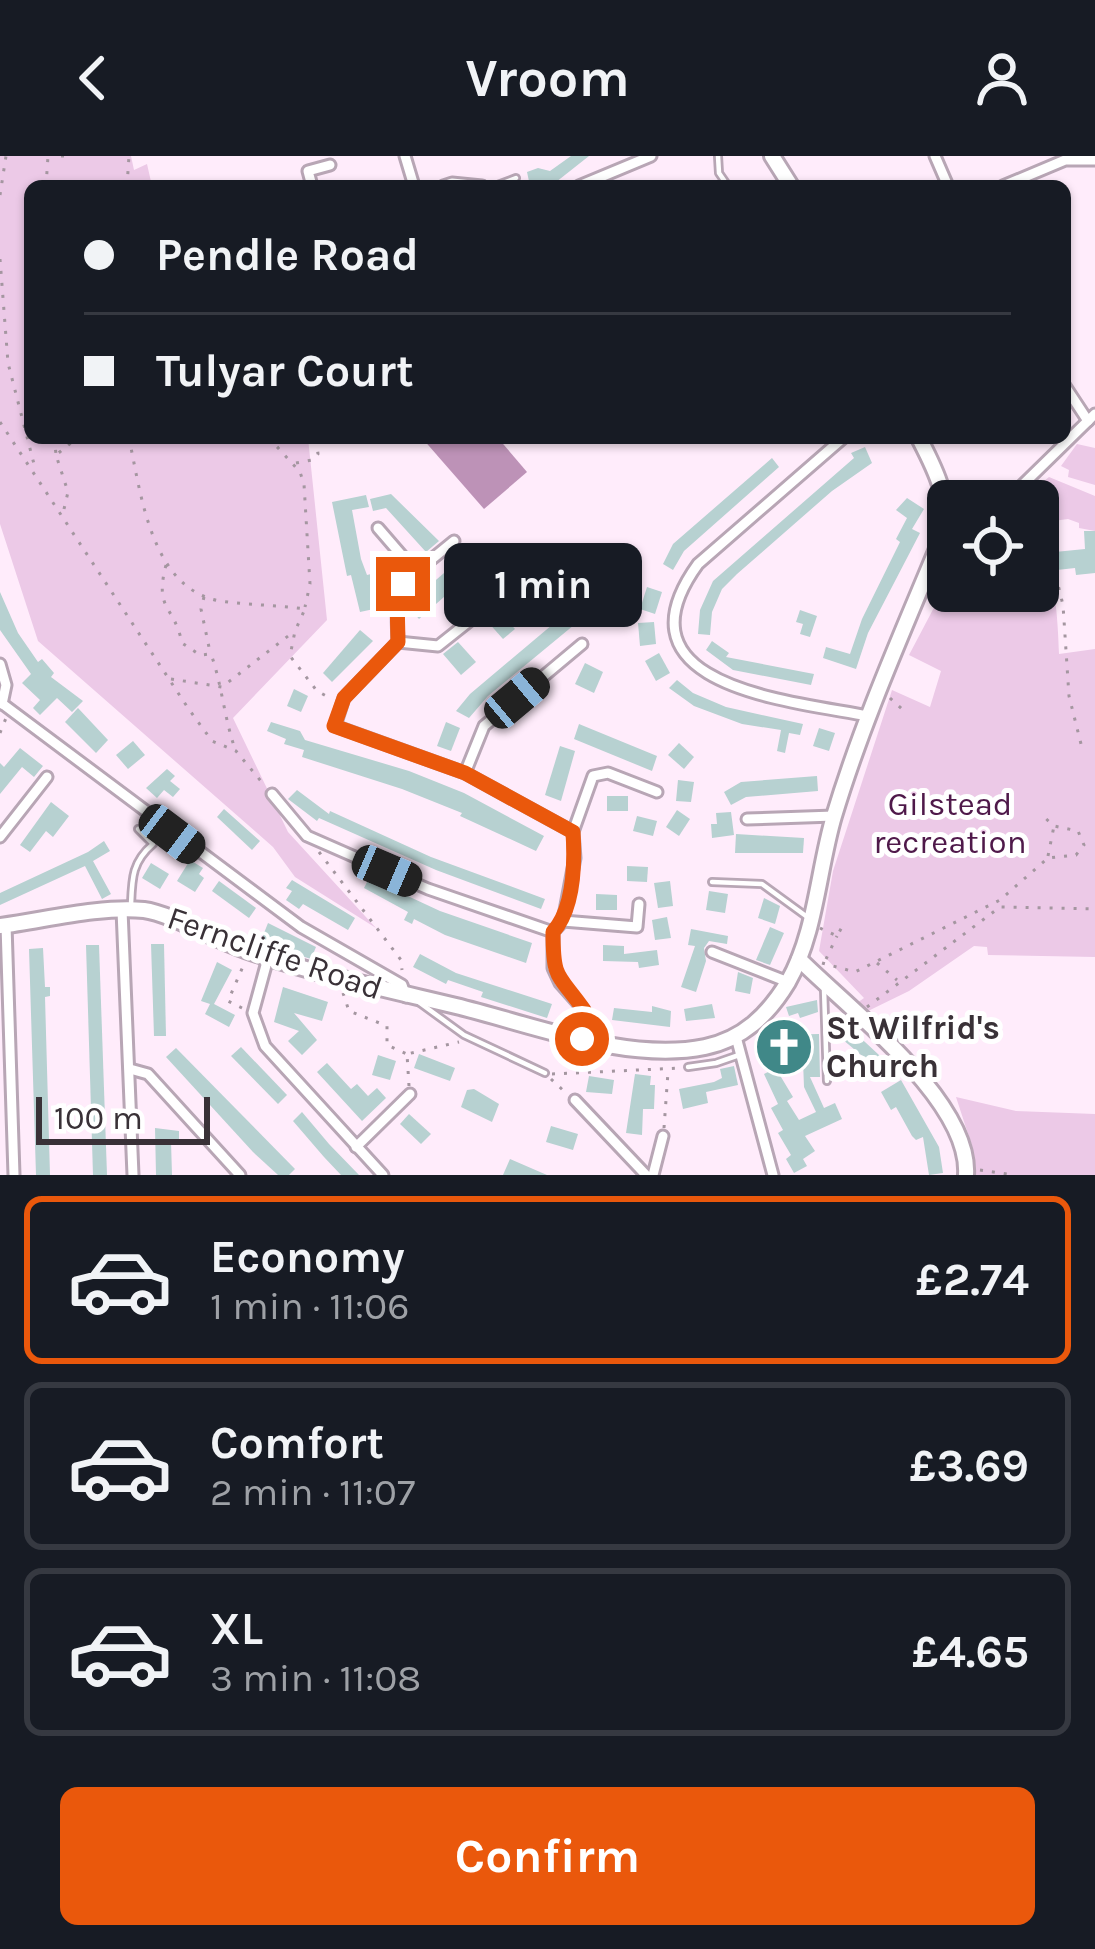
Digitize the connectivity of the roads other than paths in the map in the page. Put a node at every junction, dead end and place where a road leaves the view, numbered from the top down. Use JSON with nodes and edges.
{"nodes":[{"id":1,"x":651,"y":156,"type":"edge"},
{"id":2,"x":1064,"y":158,"type":"edge"},
{"id":3,"x":1095,"y":160,"type":"edge"},
{"id":4,"x":330,"y":166,"type":"dead end"},
{"id":5,"x":516,"y":178,"type":"dead end"},
{"id":6,"x":310,"y":180,"type":"edge"},
{"id":7,"x":511,"y":180,"type":"edge"},
{"id":8,"x":593,"y":180,"type":"edge"},
{"id":9,"x":1016,"y":180,"type":"edge"},
{"id":10,"x":1071,"y":393,"type":"edge"},
{"id":11,"x":1092,"y":417,"type":"edge"},
{"id":12,"x":836,"y":444,"type":"edge"},
{"id":13,"x":923,"y":444,"type":"edge"},
{"id":14,"x":1064,"y":444,"type":"edge"},
{"id":15,"x":941,"y":480,"type":"edge"},
{"id":16,"x":1028,"y":480,"type":"edge"},
{"id":17,"x":378,"y":528,"type":"dead end"},
{"id":18,"x":454,"y":541,"type":"dead end"},
{"id":19,"x":416,"y":572,"type":"junction"},
{"id":20,"x":927,"y":577,"type":"edge"},
{"id":21,"x":472,"y":619,"type":"dead end"},
{"id":22,"x":398,"y":642,"type":"junction"},
{"id":23,"x":582,"y":644,"type":"dead end"},
{"id":24,"x":0,"y":664,"type":"edge"},
{"id":25,"x":4,"y":706,"type":"edge"},
{"id":26,"x":868,"y":716,"type":"junction"},
{"id":27,"x":465,"y":773,"type":"junction"},
{"id":28,"x":47,"y":777,"type":"dead end"},
{"id":29,"x":657,"y":792,"type":"dead end"},
{"id":30,"x":272,"y":794,"type":"road end"},
{"id":31,"x":834,"y":816,"type":"junction"},
{"id":32,"x":747,"y":819,"type":"dead end"},
{"id":33,"x":138,"y":829,"type":"dead end"},
{"id":34,"x":573,"y":832,"type":"junction"},
{"id":35,"x":0,"y":837,"type":"edge"},
{"id":36,"x":712,"y":882,"type":"dead end"},
{"id":37,"x":639,"y":904,"type":"dead end"},
{"id":38,"x":127,"y":910,"type":"junction"},
{"id":39,"x":810,"y":920,"type":"junction"},
{"id":40,"x":563,"y":921,"type":"junction"},
{"id":41,"x":3,"y":926,"type":"edge"},
{"id":42,"x":553,"y":932,"type":"junction"},
{"id":43,"x":712,"y":952,"type":"dead end"},
{"id":44,"x":268,"y":958,"type":"junction"},
{"id":45,"x":804,"y":964,"type":"junction"},
{"id":46,"x":788,"y":982,"type":"junction"},
{"id":47,"x":824,"y":983,"type":"junction"},
{"id":48,"x":408,"y":994,"type":"junction"},
{"id":49,"x":736,"y":1037,"type":"junction"},
{"id":50,"x":582,"y":1039,"type":"junction"},
{"id":51,"x":742,"y":1054,"type":"junction"},
{"id":52,"x":688,"y":1067,"type":"road end"},
{"id":53,"x":130,"y":1070,"type":"junction"},
{"id":54,"x":545,"y":1073,"type":"road end"},
{"id":55,"x":827,"y":1082,"type":"dead end"},
{"id":56,"x":410,"y":1094,"type":"road end"},
{"id":57,"x":574,"y":1100,"type":"road end"},
{"id":58,"x":663,"y":1136,"type":"road end"},
{"id":59,"x":356,"y":1147,"type":"junction"},
{"id":60,"x":967,"y":1172,"type":"edge"},
{"id":61,"x":14,"y":1175,"type":"edge"},
{"id":62,"x":133,"y":1175,"type":"edge"},
{"id":63,"x":240,"y":1175,"type":"edge"},
{"id":64,"x":383,"y":1175,"type":"edge"},
{"id":65,"x":650,"y":1175,"type":"edge"},
{"id":66,"x":773,"y":1175,"type":"edge"}],
"edges":[{"from":1,"to":8,"type":"street"},
{"from":2,"to":3,"type":"street"},
{"from":2,"to":9,"type":"street"},
{"from":4,"to":6,"type":"street"},
{"from":5,"to":7,"type":"lane"},
{"from":10,"to":11,"type":"street"},
{"from":12,"to":26,"type":"street"},
{"from":13,"to":15,"type":"street"},
{"from":14,"to":16,"type":"street"},
{"from":17,"to":19,"type":"street"},
{"from":18,"to":19,"type":"street"},
{"from":19,"to":22,"type":"street"},
{"from":20,"to":26,"type":"street"},
{"from":21,"to":22,"type":"street"},
{"from":22,"to":27,"type":"street"},
{"from":23,"to":27,"type":"street"},
{"from":24,"to":25,"type":"street"},
{"from":25,"to":48,"type":"street"},
{"from":26,"to":31,"type":"street"},
{"from":27,"to":34,"type":"street"},
{"from":28,"to":35,"type":"street"},
{"from":29,"to":34,"type":"street"},
{"from":30,"to":42,"type":"street"},
{"from":31,"to":32,"type":"street"},
{"from":31,"to":39,"type":"street"},
{"from":33,"to":38,"type":"lane"},
{"from":34,"to":40,"type":"street"},
{"from":36,"to":39,"type":"lane"},
{"from":37,"to":40,"type":"street"},
{"from":38,"to":41,"type":"street","name":"Ferncliffe Road"},
{"from":38,"to":44,"type":"street","name":"Ferncliffe Road"},
{"from":38,"to":53,"type":"street"},
{"from":39,"to":45,"type":"street"},
{"from":40,"to":42,"type":"street"},
{"from":41,"to":61,"type":"street"},
{"from":42,"to":50,"type":"street"},
{"from":43,"to":46,"type":"street"},
{"from":44,"to":48,"type":"street","name":"Ferncliffe Road"},
{"from":44,"to":59,"type":"street"},
{"from":45,"to":46,"type":"street"},
{"from":45,"to":47,"type":"street"},
{"from":46,"to":49,"type":"street"},
{"from":47,"to":55,"type":"lane"},
{"from":47,"to":60,"type":"street"},
{"from":48,"to":50,"type":"street","name":"Ferncliffe Road"},
{"from":48,"to":54,"type":"lane"},
{"from":49,"to":50,"type":"street","name":"Ferncliffe Road"},
{"from":49,"to":51,"type":"street"},
{"from":51,"to":52,"type":"lane"},
{"from":51,"to":66,"type":"street"},
{"from":53,"to":62,"type":"street"},
{"from":53,"to":63,"type":"street"},
{"from":56,"to":59,"type":"street"},
{"from":57,"to":65,"type":"street"},
{"from":58,"to":65,"type":"street"},
{"from":59,"to":64,"type":"street"}]}
